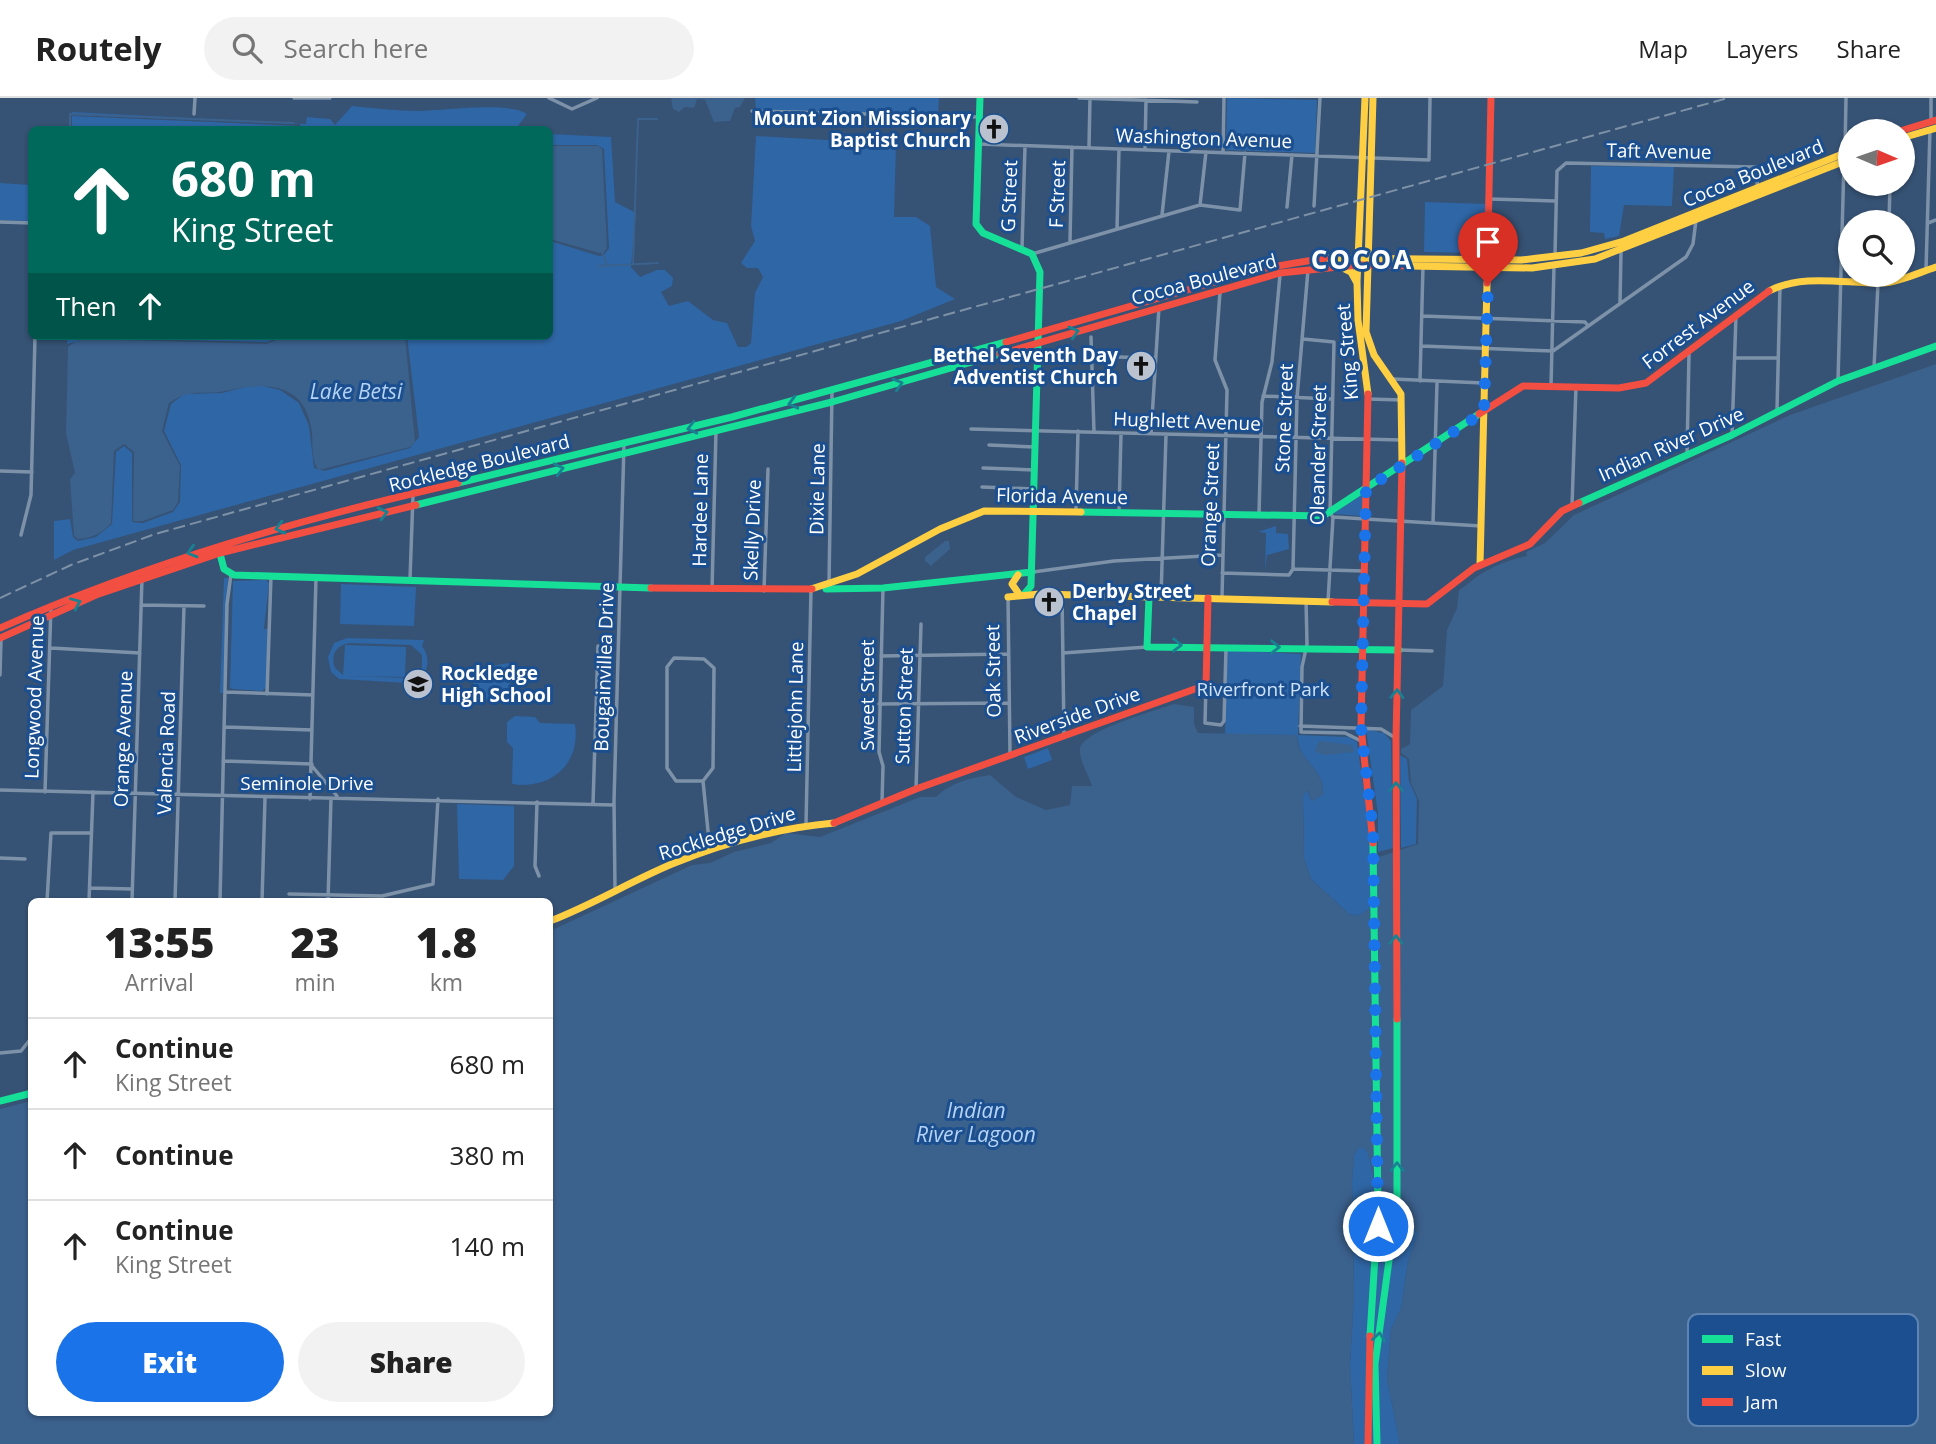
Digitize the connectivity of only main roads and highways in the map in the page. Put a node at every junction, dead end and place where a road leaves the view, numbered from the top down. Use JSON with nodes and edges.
{"nodes":[{"id":1,"x":980,"y":98,"type":"edge"},
{"id":2,"x":1365,"y":98,"type":"edge"},
{"id":3,"x":1491,"y":98,"type":"edge"},
{"id":4,"x":1372,"y":99,"type":"edge"},
{"id":5,"x":1933,"y":124,"type":"edge"},
{"id":6,"x":1915,"y":128,"type":"edge"},
{"id":7,"x":1915,"y":132,"type":"edge"},
{"id":8,"x":1367,"y":156,"type":"junction"},
{"id":9,"x":1838,"y":160,"type":"edge"},
{"id":10,"x":1838,"y":161,"type":"edge"},
{"id":11,"x":1697,"y":216,"type":"junction"},
{"id":12,"x":1637,"y":235,"type":"junction"},
{"id":13,"x":1621,"y":242,"type":"junction"},
{"id":14,"x":1621,"y":251,"type":"junction"},
{"id":15,"x":1607,"y":255,"type":"junction"},
{"id":16,"x":1488,"y":259,"type":"junction"},
{"id":17,"x":1363,"y":260,"type":"junction"},
{"id":18,"x":1555,"y":262,"type":"junction"},
{"id":19,"x":1336,"y":265,"type":"junction"},
{"id":20,"x":1936,"y":267,"type":"edge"},
{"id":21,"x":1488,"y":268,"type":"junction"},
{"id":22,"x":1915,"y":273,"type":"edge"},
{"id":23,"x":1230,"y":277,"type":"junction"},
{"id":24,"x":1838,"y":282,"type":"edge"},
{"id":25,"x":1357,"y":284,"type":"junction"},
{"id":26,"x":1220,"y":290,"type":"junction"},
{"id":27,"x":1167,"y":295,"type":"junction"},
{"id":28,"x":1144,"y":302,"type":"junction"},
{"id":29,"x":1159,"y":307,"type":"junction"},
{"id":30,"x":1136,"y":313,"type":"junction"},
{"id":31,"x":1038,"y":333,"type":"junction"},
{"id":32,"x":1038,"y":342,"type":"junction"},
{"id":33,"x":1936,"y":346,"type":"edge"},
{"id":34,"x":973,"y":352,"type":"joint"},
{"id":35,"x":944,"y":360,"type":"junction"},
{"id":36,"x":972,"y":362,"type":"joint"},
{"id":37,"x":934,"y":373,"type":"junction"},
{"id":38,"x":1485,"y":387,"type":"junction"},
{"id":39,"x":1500,"y":401,"type":"junction"},
{"id":40,"x":1484,"y":412,"type":"junction"},
{"id":41,"x":729,"y":418,"type":"junction"},
{"id":42,"x":716,"y":431,"type":"junction"},
{"id":43,"x":1401,"y":464,"type":"junction"},
{"id":44,"x":529,"y":467,"type":"junction"},
{"id":45,"x":502,"y":474,"type":"junction"},
{"id":46,"x":516,"y":480,"type":"junction"},
{"id":47,"x":491,"y":486,"type":"junction"},
{"id":48,"x":1366,"y":489,"type":"junction"},
{"id":49,"x":1034,"y":510,"type":"junction"},
{"id":50,"x":349,"y":511,"type":"junction"},
{"id":51,"x":1332,"y":515,"type":"joint"},
{"id":52,"x":329,"y":516,"type":"junction"},
{"id":53,"x":334,"y":524,"type":"junction"},
{"id":54,"x":316,"y":529,"type":"junction"},
{"id":55,"x":217,"y":544,"type":"junction"},
{"id":56,"x":220,"y":553,"type":"junction"},
{"id":57,"x":153,"y":564,"type":"junction"},
{"id":58,"x":1480,"y":565,"type":"junction"},
{"id":59,"x":142,"y":568,"type":"junction"},
{"id":60,"x":1032,"y":572,"type":"junction"},
{"id":61,"x":1021,"y":574,"type":"junction"},
{"id":62,"x":1003,"y":576,"type":"junction"},
{"id":63,"x":142,"y":578,"type":"junction"},
{"id":64,"x":844,"y":581,"type":"junction"},
{"id":65,"x":127,"y":583,"type":"junction"},
{"id":66,"x":1031,"y":584,"type":"junction"},
{"id":67,"x":1012,"y":585,"type":"junction"},
{"id":68,"x":811,"y":589,"type":"junction"},
{"id":69,"x":854,"y":590,"type":"junction"},
{"id":70,"x":1020,"y":594,"type":"junction"},
{"id":71,"x":1038,"y":594,"type":"junction"},
{"id":72,"x":1149,"y":597,"type":"junction"},
{"id":73,"x":1208,"y":598,"type":"junction"},
{"id":74,"x":1363,"y":602,"type":"junction"},
{"id":75,"x":1399,"y":603,"type":"junction"},
{"id":76,"x":0,"y":628,"type":"edge"},
{"id":77,"x":1,"y":637,"type":"edge"},
{"id":78,"x":1207,"y":646,"type":"junction"},
{"id":79,"x":1362,"y":649,"type":"junction"},
{"id":80,"x":1399,"y":650,"type":"junction"},
{"id":81,"x":958,"y":774,"type":"joint"},
{"id":82,"x":553,"y":920,"type":"edge"},
{"id":83,"x":28,"y":1094,"type":"edge"},
{"id":84,"x":0,"y":1101,"type":"edge"},
{"id":85,"x":1368,"y":1444,"type":"edge"},
{"id":86,"x":1377,"y":1444,"type":"edge"}],
"edges":[{"from":1,"to":31,"type":"main road"},
{"from":2,"to":8,"type":"main road","name":"King Street"},
{"from":3,"to":16,"type":"main road"},
{"from":4,"to":8,"type":"main road","name":"King Street"},
{"from":5,"to":6,"type":"main road"},
{"from":5,"to":7,"type":"main road"},
{"from":8,"to":17,"type":"main road","name":"King Street"},
{"from":9,"to":11,"type":"main road","name":"Cocoa Boulevard"},
{"from":10,"to":11,"type":"main road","name":"Cocoa Boulevard"},
{"from":11,"to":12,"type":"main road","name":"Cocoa Boulevard"},
{"from":11,"to":14,"type":"main road","name":"Cocoa Boulevard"},
{"from":12,"to":13,"type":"main road","name":"Cocoa Boulevard"},
{"from":12,"to":14,"type":"main road"},
{"from":13,"to":15,"type":"main road"},
{"from":13,"to":18,"type":"main road","name":"Cocoa Boulevard"},
{"from":14,"to":15,"type":"main road","name":"Cocoa Boulevard"},
{"from":15,"to":18,"type":"main road","name":"Cocoa Boulevard"},
{"from":16,"to":17,"type":"main road","name":"Cocoa Boulevard"},
{"from":16,"to":18,"type":"main road","name":"Cocoa Boulevard"},
{"from":16,"to":21,"type":"main road"},
{"from":17,"to":19,"type":"main road","name":"Cocoa Boulevard"},
{"from":17,"to":21,"type":"main road","name":"Cocoa Boulevard"},
{"from":17,"to":23,"type":"main road","name":"Cocoa Boulevard"},
{"from":17,"to":25,"type":"main road","name":"King Street"},
{"from":17,"to":43,"type":"main road","name":"King Street"},
{"from":18,"to":21,"type":"main road","name":"Cocoa Boulevard"},
{"from":19,"to":25,"type":"main road"},
{"from":19,"to":26,"type":"main road","name":"Cocoa Boulevard"},
{"from":20,"to":22,"type":"main road","name":"Forrest Avenue"},
{"from":21,"to":38,"type":"main road"},
{"from":23,"to":26,"type":"main road"},
{"from":23,"to":27,"type":"main road","name":"Cocoa Boulevard"},
{"from":24,"to":39,"type":"main road","name":"Forrest Avenue"},
{"from":25,"to":48,"type":"main road","name":"King Street"},
{"from":26,"to":29,"type":"main road","name":"Cocoa Boulevard"},
{"from":27,"to":28,"type":"main road","name":"Cocoa Boulevard"},
{"from":27,"to":29,"type":"main road"},
{"from":28,"to":30,"type":"main road"},
{"from":28,"to":31,"type":"main road","name":"Cocoa Boulevard"},
{"from":29,"to":30,"type":"main road","name":"Cocoa Boulevard"},
{"from":32,"to":30,"type":"main road","name":"Cocoa Boulevard","one_way":true},
{"from":31,"to":32,"type":"main road"},
{"from":31,"to":34,"type":"main road","name":"Cocoa Boulevard"},
{"from":32,"to":36,"type":"main road","name":"Cocoa Boulevard"},
{"from":32,"to":49,"type":"main road"},
{"from":33,"to":58,"type":"main road","name":"Indian River Drive"},
{"from":34,"to":35,"type":"main road","name":"Rockledge Boulevard"},
{"from":35,"to":37,"type":"main road"},
{"from":35,"to":41,"type":"main road","name":"Rockledge Boulevard","one_way":true},
{"from":36,"to":37,"type":"main road","name":"Rockledge Boulevard"},
{"from":42,"to":37,"type":"main road","name":"Rockledge Boulevard","one_way":true},
{"from":38,"to":39,"type":"main road"},
{"from":38,"to":40,"type":"main road"},
{"from":39,"to":40,"type":"main road","name":"Forrest Avenue"},
{"from":40,"to":43,"type":"main road","name":"Forrest Avenue"},
{"from":40,"to":58,"type":"main road"},
{"from":41,"to":42,"type":"main road"},
{"from":41,"to":44,"type":"main road","name":"Rockledge Boulevard","one_way":true},
{"from":46,"to":42,"type":"main road","name":"Rockledge Boulevard","one_way":true},
{"from":43,"to":48,"type":"main road","name":"Forrest Avenue"},
{"from":43,"to":75,"type":"main road"},
{"from":44,"to":45,"type":"main road","name":"Rockledge Boulevard"},
{"from":44,"to":46,"type":"main road"},
{"from":45,"to":47,"type":"main road"},
{"from":45,"to":50,"type":"main road","name":"Rockledge Boulevard"},
{"from":46,"to":47,"type":"main road","name":"Rockledge Boulevard"},
{"from":53,"to":47,"type":"main road","name":"Rockledge Boulevard","one_way":true},
{"from":48,"to":51,"type":"main road","name":"Forrest Avenue"},
{"from":48,"to":74,"type":"main road","name":"King Street"},
{"from":49,"to":51,"type":"main road","name":"Florida Avenue"},
{"from":49,"to":60,"type":"main road"},
{"from":49,"to":64,"type":"main road","name":"Florida Avenue"},
{"from":50,"to":52,"type":"main road","name":"Rockledge Boulevard"},
{"from":50,"to":53,"type":"main road"},
{"from":52,"to":54,"type":"main road"},
{"from":52,"to":55,"type":"main road","name":"Rockledge Boulevard","one_way":true},
{"from":53,"to":54,"type":"main road","name":"Rockledge Boulevard"},
{"from":54,"to":56,"type":"main road","name":"Rockledge Boulevard"},
{"from":55,"to":56,"type":"main road"},
{"from":55,"to":57,"type":"main road","name":"Rockledge Boulevard","one_way":true},
{"from":56,"to":63,"type":"main road","name":"Rockledge Boulevard"},
{"from":56,"to":68,"type":"main road"},
{"from":57,"to":59,"type":"main road","name":"Rockledge Boulevard"},
{"from":57,"to":63,"type":"main road"},
{"from":58,"to":75,"type":"main road","name":"Indian River Drive"},
{"from":59,"to":65,"type":"main road"},
{"from":59,"to":76,"type":"main road","name":"Rockledge Boulevard"},
{"from":60,"to":61,"type":"main road"},
{"from":60,"to":66,"type":"main road"},
{"from":61,"to":62,"type":"main road"},
{"from":61,"to":66,"type":"main road"},
{"from":61,"to":67,"type":"main road","name":"Oak Street"},
{"from":62,"to":67,"type":"main road"},
{"from":62,"to":69,"type":"main road"},
{"from":63,"to":65,"type":"main road","name":"Rockledge Boulevard"},
{"from":64,"to":68,"type":"main road","name":"Florida Avenue"},
{"from":64,"to":69,"type":"main road"},
{"from":77,"to":65,"type":"main road","name":"Rockledge Boulevard","one_way":true},
{"from":66,"to":70,"type":"main road"},
{"from":66,"to":71,"type":"main road"},
{"from":67,"to":70,"type":"main road"},
{"from":67,"to":70,"type":"main road","name":"Oak Street"},
{"from":68,"to":69,"type":"main road"},
{"from":70,"to":71,"type":"main road"},
{"from":71,"to":72,"type":"main road"},
{"from":72,"to":73,"type":"main road"},
{"from":72,"to":78,"type":"main road","one_way":true},
{"from":73,"to":74,"type":"main road"},
{"from":73,"to":78,"type":"main road"},
{"from":74,"to":75,"type":"main road"},
{"from":74,"to":79,"type":"main road","name":"King Street"},
{"from":75,"to":80,"type":"main road"},
{"from":78,"to":79,"type":"main road","one_way":true},
{"from":78,"to":81,"type":"main road","name":"Riverside Drive"},
{"from":79,"to":80,"type":"main road"},
{"from":79,"to":85,"type":"main road"},
{"from":86,"to":80,"type":"main road","one_way":true},
{"from":81,"to":82,"type":"main road","name":"Rockledge Drive"},
{"from":83,"to":84,"type":"main road"}]}
